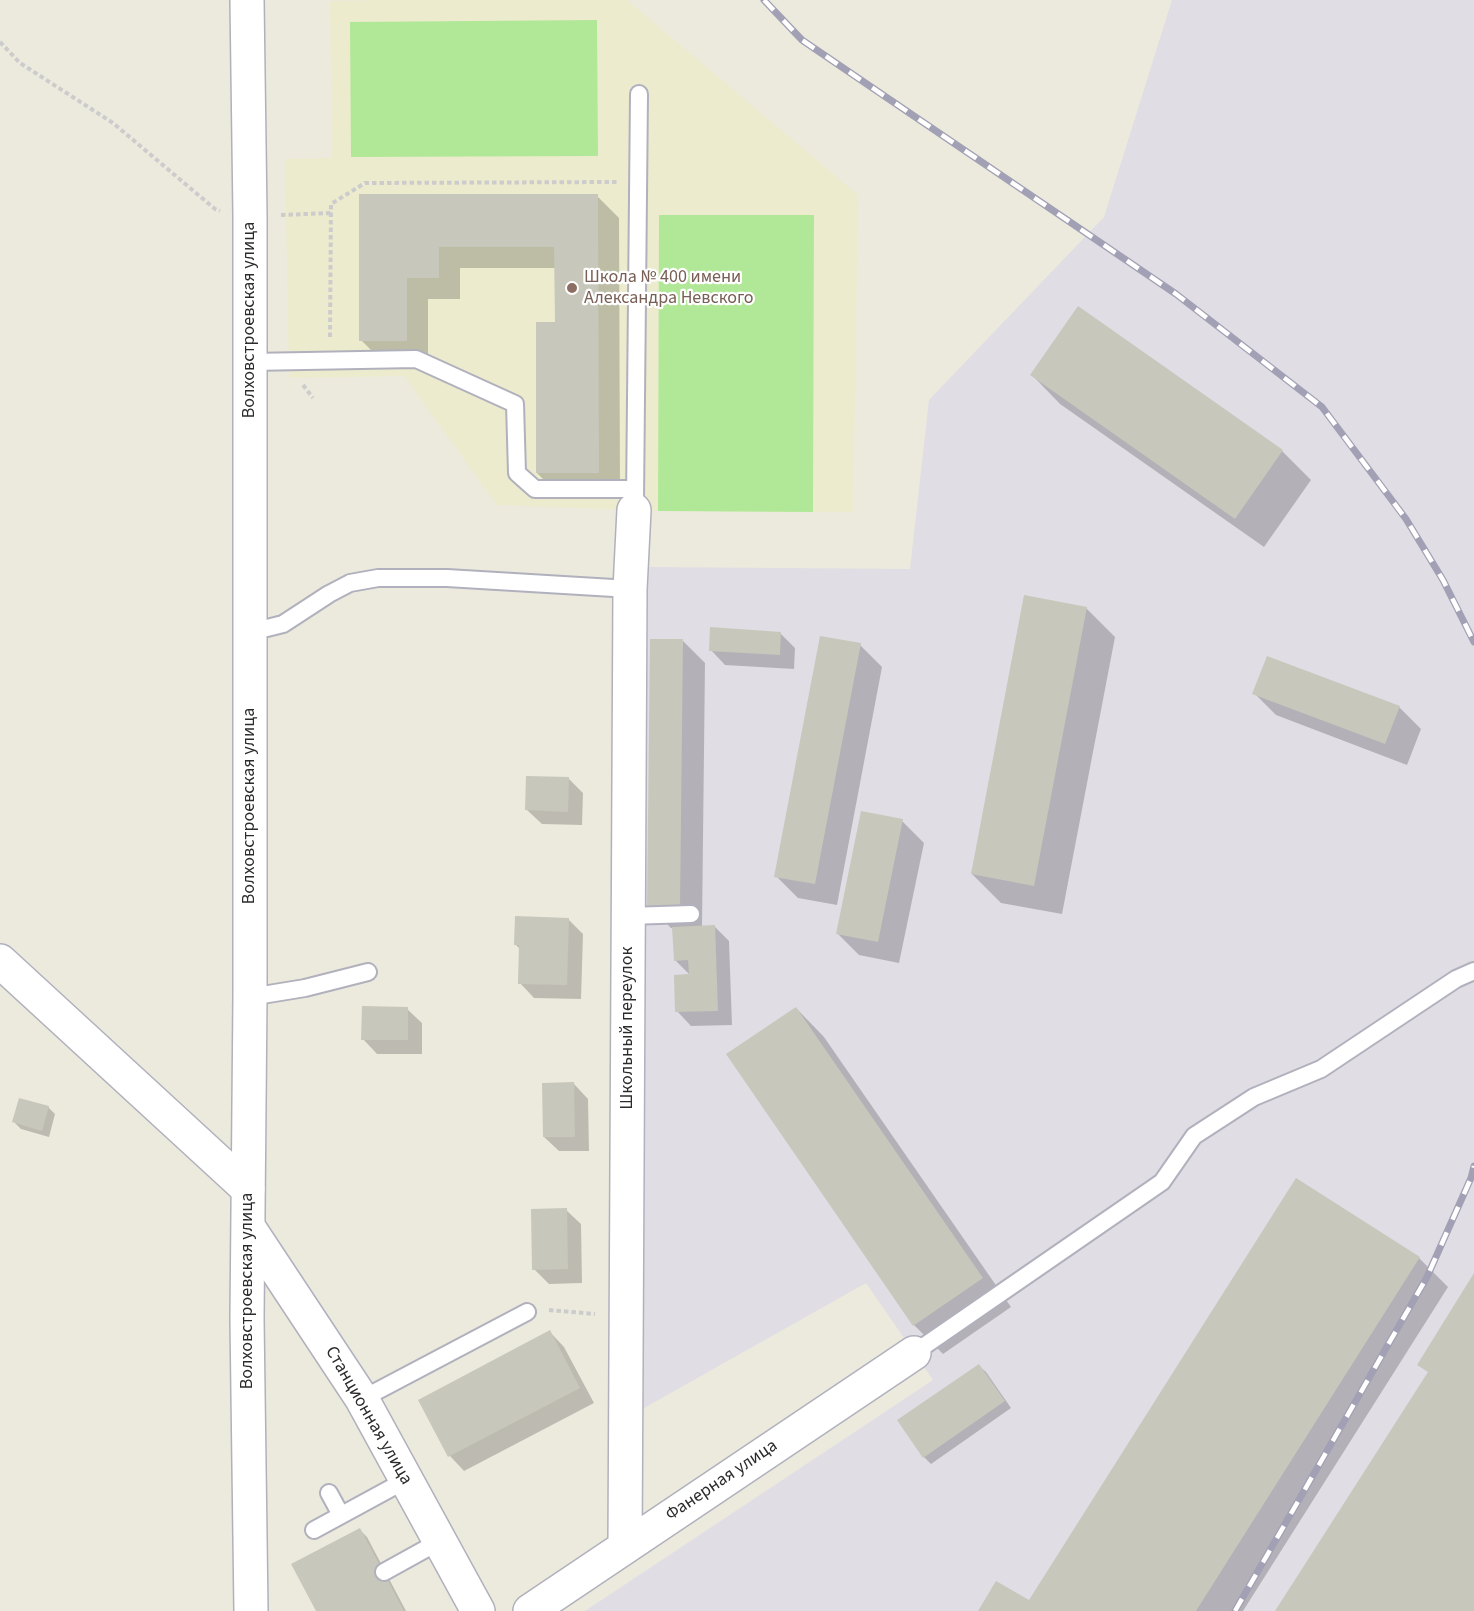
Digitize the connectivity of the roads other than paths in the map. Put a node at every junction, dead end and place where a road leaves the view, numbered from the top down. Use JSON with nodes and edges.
{"nodes":[{"id":1,"x":247,"y":0,"type":"edge"},
{"id":2,"x":639,"y":94,"type":"dead end"},
{"id":3,"x":250,"y":362,"type":"junction"},
{"id":4,"x":635,"y":500,"type":"junction"},
{"id":5,"x":630,"y":589,"type":"junction"},
{"id":6,"x":250,"y":628,"type":"junction"},
{"id":7,"x":691,"y":914,"type":"dead end"},
{"id":8,"x":628,"y":916,"type":"junction"},
{"id":9,"x":0,"y":961,"type":"edge"},
{"id":10,"x":1474,"y":971,"type":"edge"},
{"id":11,"x":368,"y":972,"type":"dead end"},
{"id":12,"x":250,"y":997,"type":"junction"},
{"id":13,"x":248,"y":1189,"type":"junction"},
{"id":14,"x":249,"y":1228,"type":"junction"},
{"id":15,"x":527,"y":1312,"type":"road end"},
{"id":16,"x":914,"y":1353,"type":"joint"},
{"id":17,"x":362,"y":1399,"type":"junction"},
{"id":18,"x":406,"y":1480,"type":"junction"},
{"id":19,"x":329,"y":1493,"type":"dead end"},
{"id":20,"x":341,"y":1515,"type":"junction"},
{"id":21,"x":314,"y":1530,"type":"dead end"},
{"id":22,"x":440,"y":1541,"type":"junction"},
{"id":23,"x":625,"y":1546,"type":"junction"},
{"id":24,"x":384,"y":1572,"type":"dead end"},
{"id":25,"x":251,"y":1611,"type":"edge"},
{"id":26,"x":478,"y":1611,"type":"edge"},
{"id":27,"x":530,"y":1611,"type":"edge"}],
"edges":[{"from":1,"to":3,"type":"street","name":"Волховстроевская улица"},
{"from":2,"to":4,"type":"lane"},
{"from":3,"to":4,"type":"lane"},
{"from":3,"to":6,"type":"street","name":"Волховстроевская улица"},
{"from":4,"to":5,"type":"street","name":"Школьный переулок"},
{"from":5,"to":6,"type":"lane"},
{"from":5,"to":8,"type":"street","name":"Школьный переулок"},
{"from":6,"to":12,"type":"street","name":"Волховстроевская улица"},
{"from":7,"to":8,"type":"lane"},
{"from":8,"to":23,"type":"street","name":"Школьный переулок"},
{"from":9,"to":13,"type":"street"},
{"from":10,"to":16,"type":"lane"},
{"from":11,"to":12,"type":"lane"},
{"from":12,"to":13,"type":"street","name":"Волховстроевская улица"},
{"from":13,"to":14,"type":"street","name":"Волховстроевская улица"},
{"from":14,"to":17,"type":"street","name":"Станционная улица"},
{"from":14,"to":25,"type":"street","name":"Волховстроевская улица"},
{"from":15,"to":17,"type":"lane"},
{"from":16,"to":23,"type":"street","name":"Фанерная улица"},
{"from":17,"to":18,"type":"street","name":"Станционная улица"},
{"from":18,"to":20,"type":"lane"},
{"from":18,"to":22,"type":"street","name":"Станционная улица"},
{"from":19,"to":20,"type":"lane"},
{"from":20,"to":21,"type":"lane"},
{"from":22,"to":24,"type":"lane"},
{"from":22,"to":26,"type":"street","name":"Станционная улица"},
{"from":23,"to":27,"type":"street","name":"Фанерная улица"}]}
